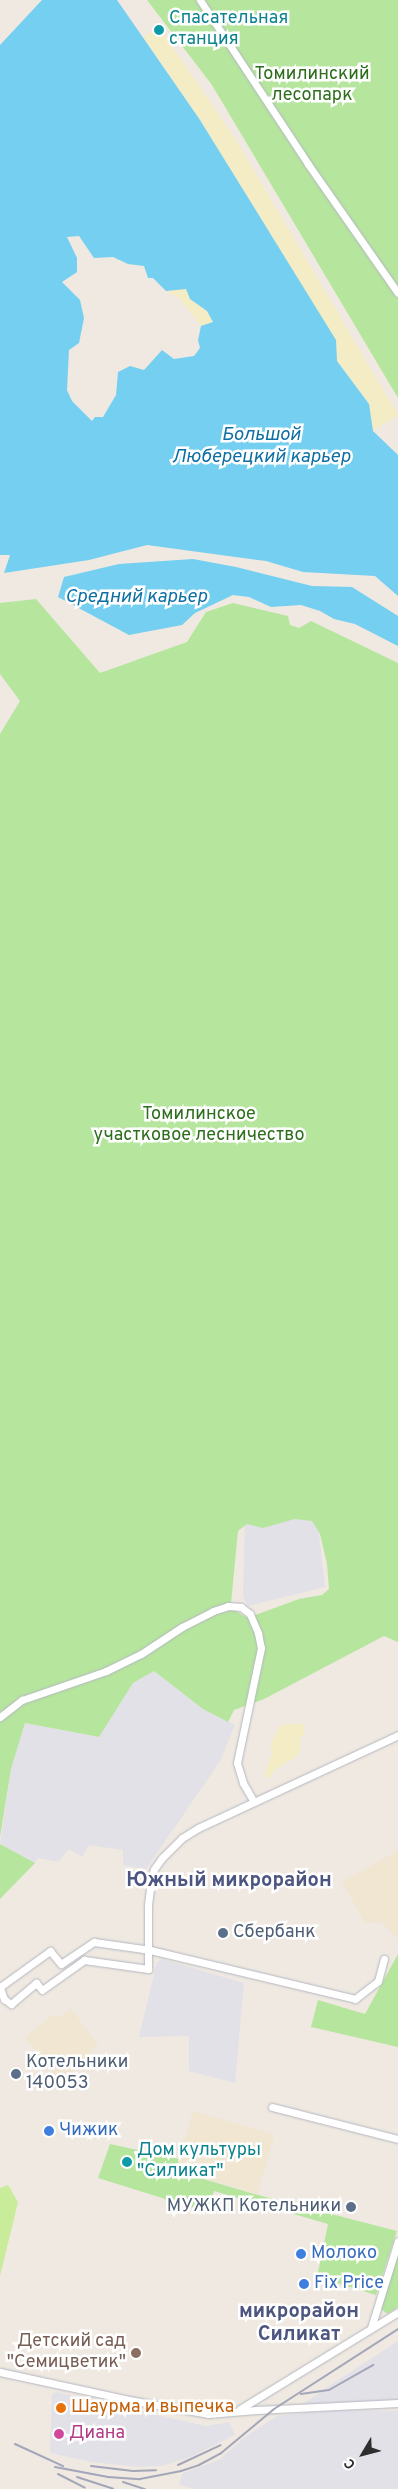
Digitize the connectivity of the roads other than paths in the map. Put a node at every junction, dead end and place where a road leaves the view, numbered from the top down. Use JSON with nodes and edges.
{"nodes":[{"id":1,"x":200,"y":0,"type":"edge"},
{"id":2,"x":398,"y":293,"type":"edge"},
{"id":3,"x":0,"y":1717,"type":"edge"},
{"id":4,"x":398,"y":1735,"type":"edge"},
{"id":5,"x":254,"y":1802,"type":"junction"},
{"id":6,"x":150,"y":1950,"type":"junction"},
{"id":7,"x":384,"y":1959,"type":"dead end"},
{"id":8,"x":0,"y":1988,"type":"edge"},
{"id":9,"x":2,"y":2000,"type":"edge"},
{"id":10,"x":272,"y":2107,"type":"dead end"},
{"id":11,"x":398,"y":2138,"type":"edge"},
{"id":12,"x":398,"y":2241,"type":"edge"},
{"id":13,"x":398,"y":2312,"type":"edge"},
{"id":14,"x":371,"y":2329,"type":"junction"},
{"id":15,"x":0,"y":2372,"type":"edge"},
{"id":16,"x":398,"y":2404,"type":"edge"},
{"id":17,"x":237,"y":2411,"type":"junction"}],
"edges":[{"from":1,"to":2,"type":"street"},
{"from":3,"to":5,"type":"street"},
{"from":4,"to":5,"type":"street"},
{"from":5,"to":6,"type":"street"},
{"from":6,"to":7,"type":"street"},
{"from":6,"to":8,"type":"street"},
{"from":6,"to":9,"type":"street"},
{"from":8,"to":9,"type":"street"},
{"from":10,"to":11,"type":"street"},
{"from":12,"to":14,"type":"street"},
{"from":13,"to":14,"type":"street"},
{"from":14,"to":17,"type":"street"},
{"from":15,"to":17,"type":"street"},
{"from":16,"to":17,"type":"street"}]}
